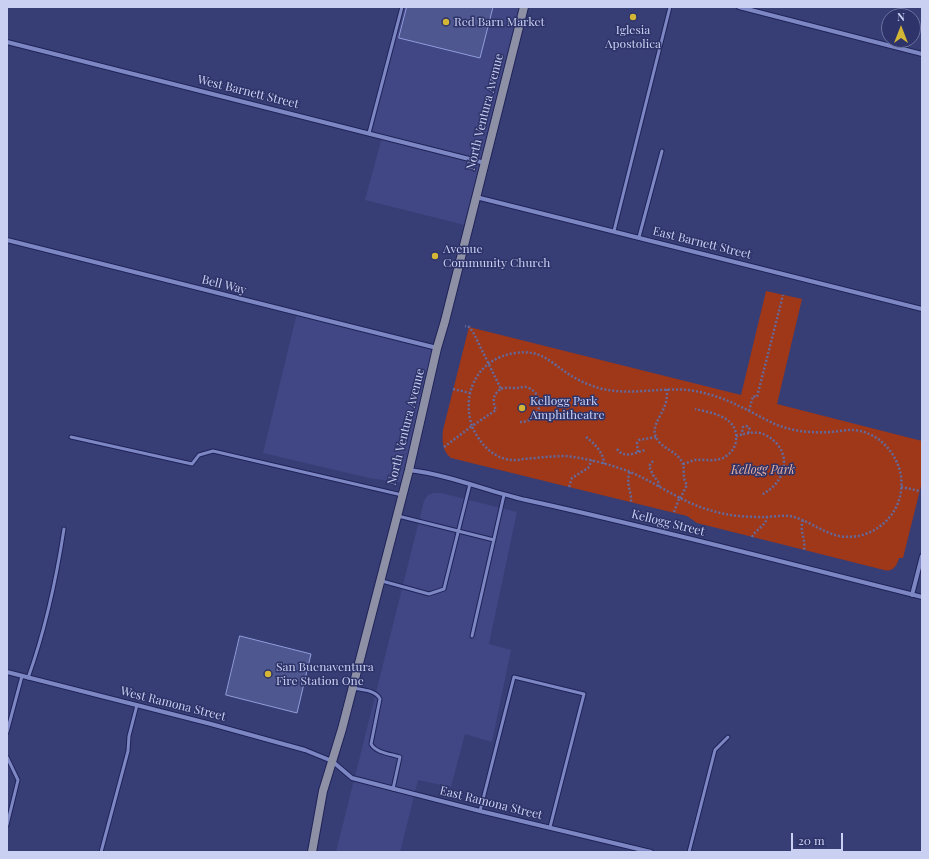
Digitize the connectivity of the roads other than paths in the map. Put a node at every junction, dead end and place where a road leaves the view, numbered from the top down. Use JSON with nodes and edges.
{"nodes":[{"id":1,"x":402,"y":7,"type":"edge"},
{"id":2,"x":524,"y":7,"type":"edge"},
{"id":3,"x":670,"y":7,"type":"edge"},
{"id":4,"x":739,"y":7,"type":"edge"},
{"id":5,"x":7,"y":42,"type":"edge"},
{"id":6,"x":922,"y":54,"type":"edge"},
{"id":7,"x":369,"y":133,"type":"junction"},
{"id":8,"x":662,"y":151,"type":"dead end"},
{"id":9,"x":485,"y":163,"type":"junction"},
{"id":10,"x":476,"y":197,"type":"junction"},
{"id":11,"x":614,"y":231,"type":"junction"},
{"id":12,"x":639,"y":237,"type":"junction"},
{"id":13,"x":7,"y":240,"type":"edge"},
{"id":14,"x":922,"y":309,"type":"edge"},
{"id":15,"x":437,"y":348,"type":"junction"},
{"id":16,"x":71,"y":437,"type":"dead end"},
{"id":17,"x":409,"y":470,"type":"junction"},
{"id":18,"x":470,"y":484,"type":"junction"},
{"id":19,"x":402,"y":495,"type":"junction"},
{"id":20,"x":504,"y":495,"type":"junction"},
{"id":21,"x":396,"y":516,"type":"junction"},
{"id":22,"x":64,"y":529,"type":"dead end"},
{"id":23,"x":459,"y":531,"type":"junction"},
{"id":24,"x":494,"y":540,"type":"junction"},
{"id":25,"x":922,"y":556,"type":"edge"},
{"id":26,"x":380,"y":580,"type":"junction"},
{"id":27,"x":912,"y":595,"type":"junction"},
{"id":28,"x":922,"y":597,"type":"edge"},
{"id":29,"x":472,"y":636,"type":"dead end"},
{"id":30,"x":7,"y":672,"type":"edge"},
{"id":31,"x":22,"y":676,"type":"junction"},
{"id":32,"x":28,"y":678,"type":"junction"},
{"id":33,"x":352,"y":688,"type":"junction"},
{"id":34,"x":137,"y":705,"type":"junction"},
{"id":35,"x":7,"y":732,"type":"edge"},
{"id":36,"x":728,"y":737,"type":"dead end"},
{"id":37,"x":7,"y":757,"type":"edge"},
{"id":38,"x":332,"y":761,"type":"junction"},
{"id":39,"x":392,"y":789,"type":"junction"},
{"id":40,"x":480,"y":811,"type":"junction"},
{"id":41,"x":7,"y":825,"type":"edge"},
{"id":42,"x":550,"y":828,"type":"junction"},
{"id":43,"x":101,"y":852,"type":"edge"},
{"id":44,"x":312,"y":852,"type":"edge"},
{"id":45,"x":651,"y":852,"type":"edge"},
{"id":46,"x":689,"y":852,"type":"edge"}],
"edges":[{"from":1,"to":7,"type":"lane"},
{"from":2,"to":9,"type":"main road","name":"North Ventura Avenue"},
{"from":3,"to":11,"type":"lane"},
{"from":4,"to":6,"type":"street"},
{"from":5,"to":7,"type":"street","name":"West Barnett Street"},
{"from":7,"to":9,"type":"street","name":"West Barnett Street"},
{"from":8,"to":12,"type":"lane"},
{"from":9,"to":10,"type":"main road","name":"North Ventura Avenue"},
{"from":10,"to":11,"type":"street","name":"East Barnett Street"},
{"from":10,"to":15,"type":"main road","name":"North Ventura Avenue"},
{"from":11,"to":12,"type":"street","name":"East Barnett Street"},
{"from":12,"to":14,"type":"street","name":"East Barnett Street"},
{"from":13,"to":15,"type":"street","name":"Bell Way"},
{"from":15,"to":17,"type":"main road","name":"North Ventura Avenue"},
{"from":16,"to":19,"type":"lane"},
{"from":17,"to":18,"type":"street","name":"Kellogg Street"},
{"from":17,"to":19,"type":"main road","name":"North Ventura Avenue"},
{"from":18,"to":20,"type":"street","name":"Kellogg Street"},
{"from":18,"to":23,"type":"lane"},
{"from":19,"to":21,"type":"main road","name":"North Ventura Avenue"},
{"from":20,"to":24,"type":"lane"},
{"from":20,"to":27,"type":"street","name":"Kellogg Street"},
{"from":21,"to":23,"type":"lane"},
{"from":21,"to":26,"type":"main road","name":"North Ventura Avenue"},
{"from":22,"to":32,"type":"lane"},
{"from":23,"to":24,"type":"lane"},
{"from":23,"to":26,"type":"lane"},
{"from":24,"to":29,"type":"lane"},
{"from":25,"to":27,"type":"street"},
{"from":26,"to":33,"type":"main road","name":"North Ventura Avenue"},
{"from":27,"to":28,"type":"street","name":"Kellogg Street"},
{"from":30,"to":31,"type":"street","name":"West Ramona Street"},
{"from":31,"to":32,"type":"street","name":"West Ramona Street"},
{"from":31,"to":35,"type":"lane"},
{"from":32,"to":34,"type":"street","name":"West Ramona Street"},
{"from":33,"to":38,"type":"main road","name":"North Ventura Avenue"},
{"from":33,"to":39,"type":"lane"},
{"from":34,"to":38,"type":"street","name":"West Ramona Street"},
{"from":34,"to":43,"type":"lane"},
{"from":36,"to":46,"type":"lane"},
{"from":37,"to":41,"type":"lane"},
{"from":38,"to":39,"type":"street","name":"East Ramona Street"},
{"from":38,"to":44,"type":"main road","name":"North Ventura Avenue"},
{"from":39,"to":40,"type":"street","name":"East Ramona Street"},
{"from":40,"to":42,"type":"street","name":"East Ramona Street"},
{"from":40,"to":42,"type":"lane"},
{"from":42,"to":45,"type":"street","name":"East Ramona Street"}]}
